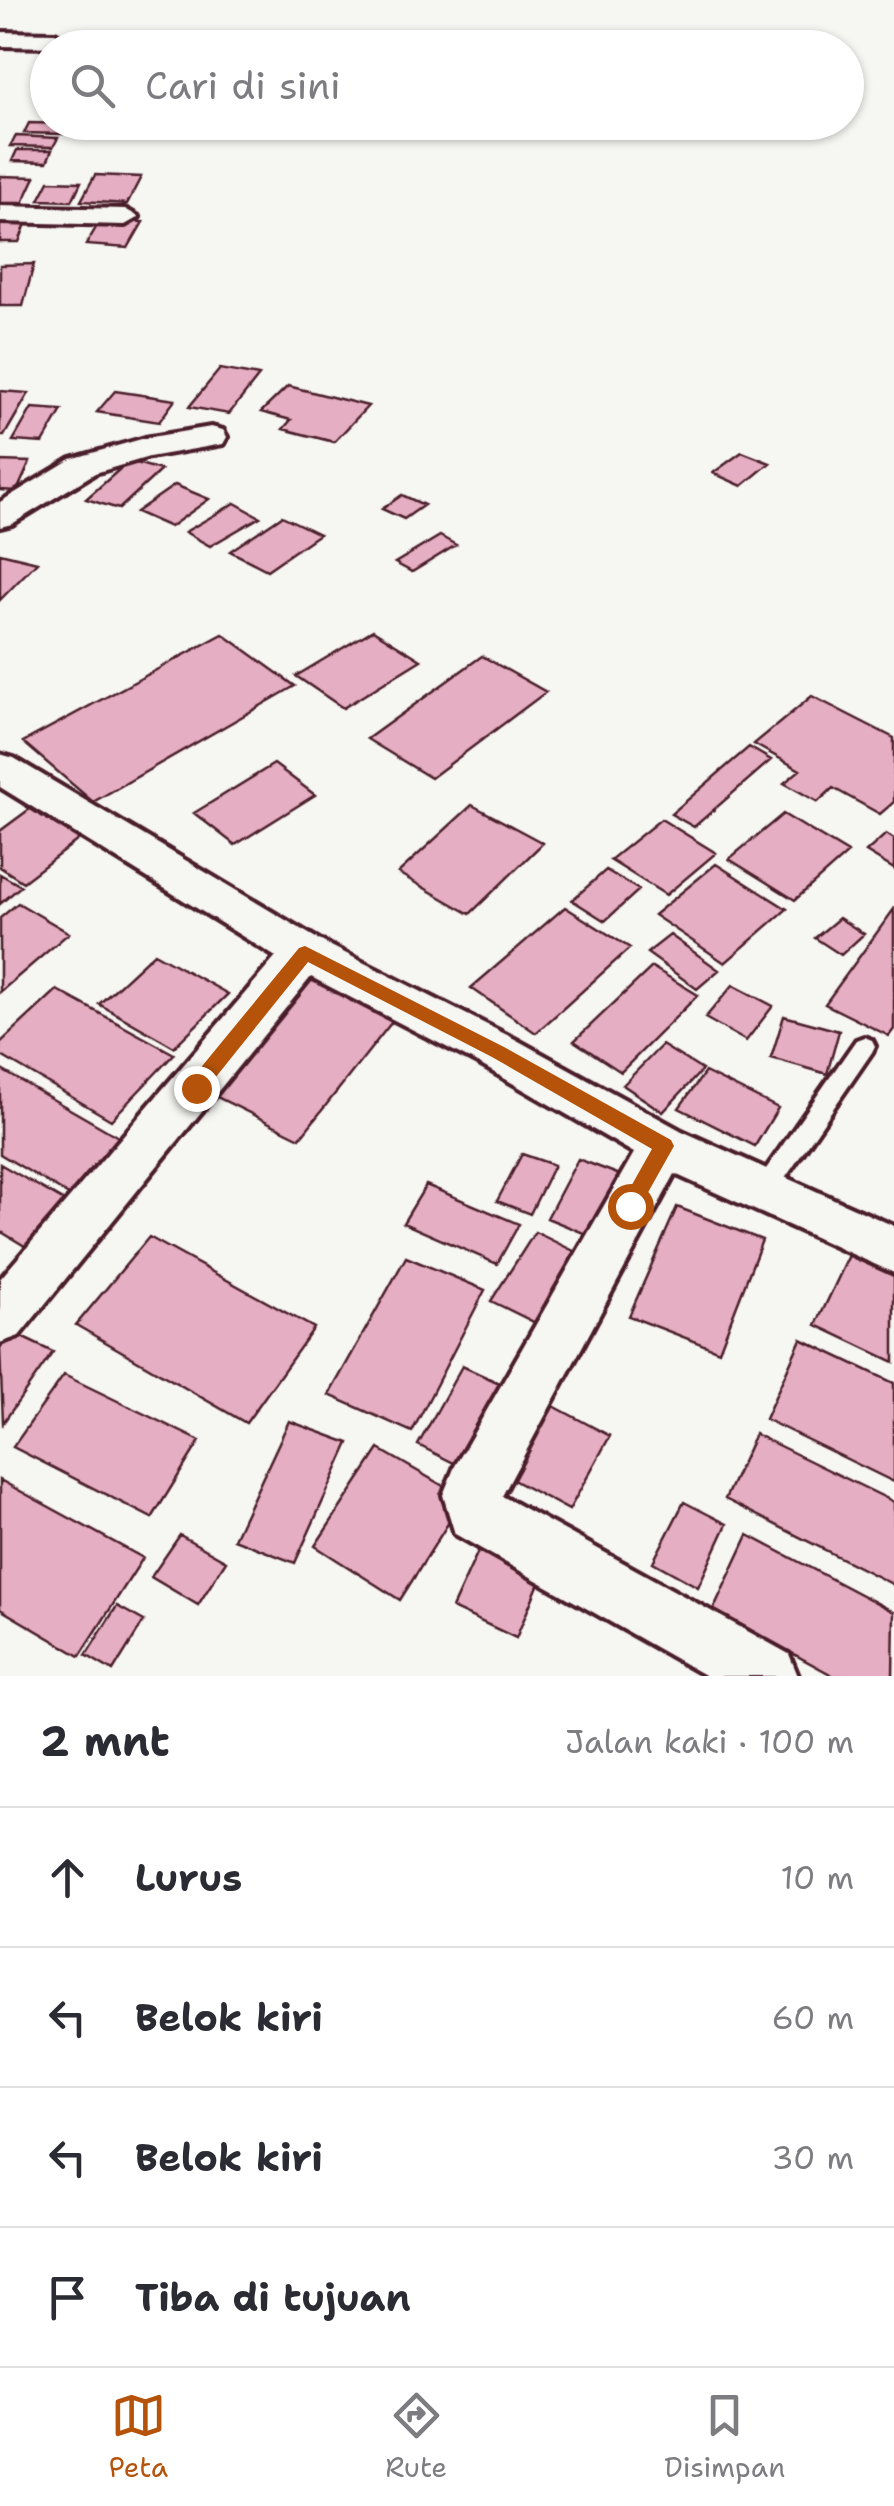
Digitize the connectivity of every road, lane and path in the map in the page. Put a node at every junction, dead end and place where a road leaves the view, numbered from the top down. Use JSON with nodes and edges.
{"nodes":[{"id":1,"x":0,"y":39,"type":"edge"},
{"id":2,"x":30,"y":40,"type":"edge"},
{"id":3,"x":0,"y":214,"type":"edge"},
{"id":4,"x":125,"y":217,"type":"dead end"},
{"id":5,"x":211,"y":437,"type":"dead end"},
{"id":6,"x":0,"y":517,"type":"edge"},
{"id":7,"x":0,"y":768,"type":"edge"},
{"id":8,"x":305,"y":953,"type":"junction"},
{"id":9,"x":864,"y":1046,"type":"dead end"},
{"id":10,"x":664,"y":1146,"type":"junction"},
{"id":11,"x":765,"y":1189,"type":"junction"},
{"id":12,"x":894,"y":1250,"type":"edge"},
{"id":13,"x":0,"y":1318,"type":"edge"},
{"id":14,"x":767,"y":1676,"type":"edge"}],
"edges":[{"from":1,"to":2,"type":"street"},
{"from":3,"to":4,"type":"street"},
{"from":5,"to":6,"type":"street"},
{"from":7,"to":8,"type":"street"},
{"from":8,"to":10,"type":"street"},
{"from":8,"to":13,"type":"street"},
{"from":9,"to":11,"type":"lane"},
{"from":10,"to":11,"type":"street"},
{"from":10,"to":14,"type":"street"},
{"from":11,"to":12,"type":"street"}]}
